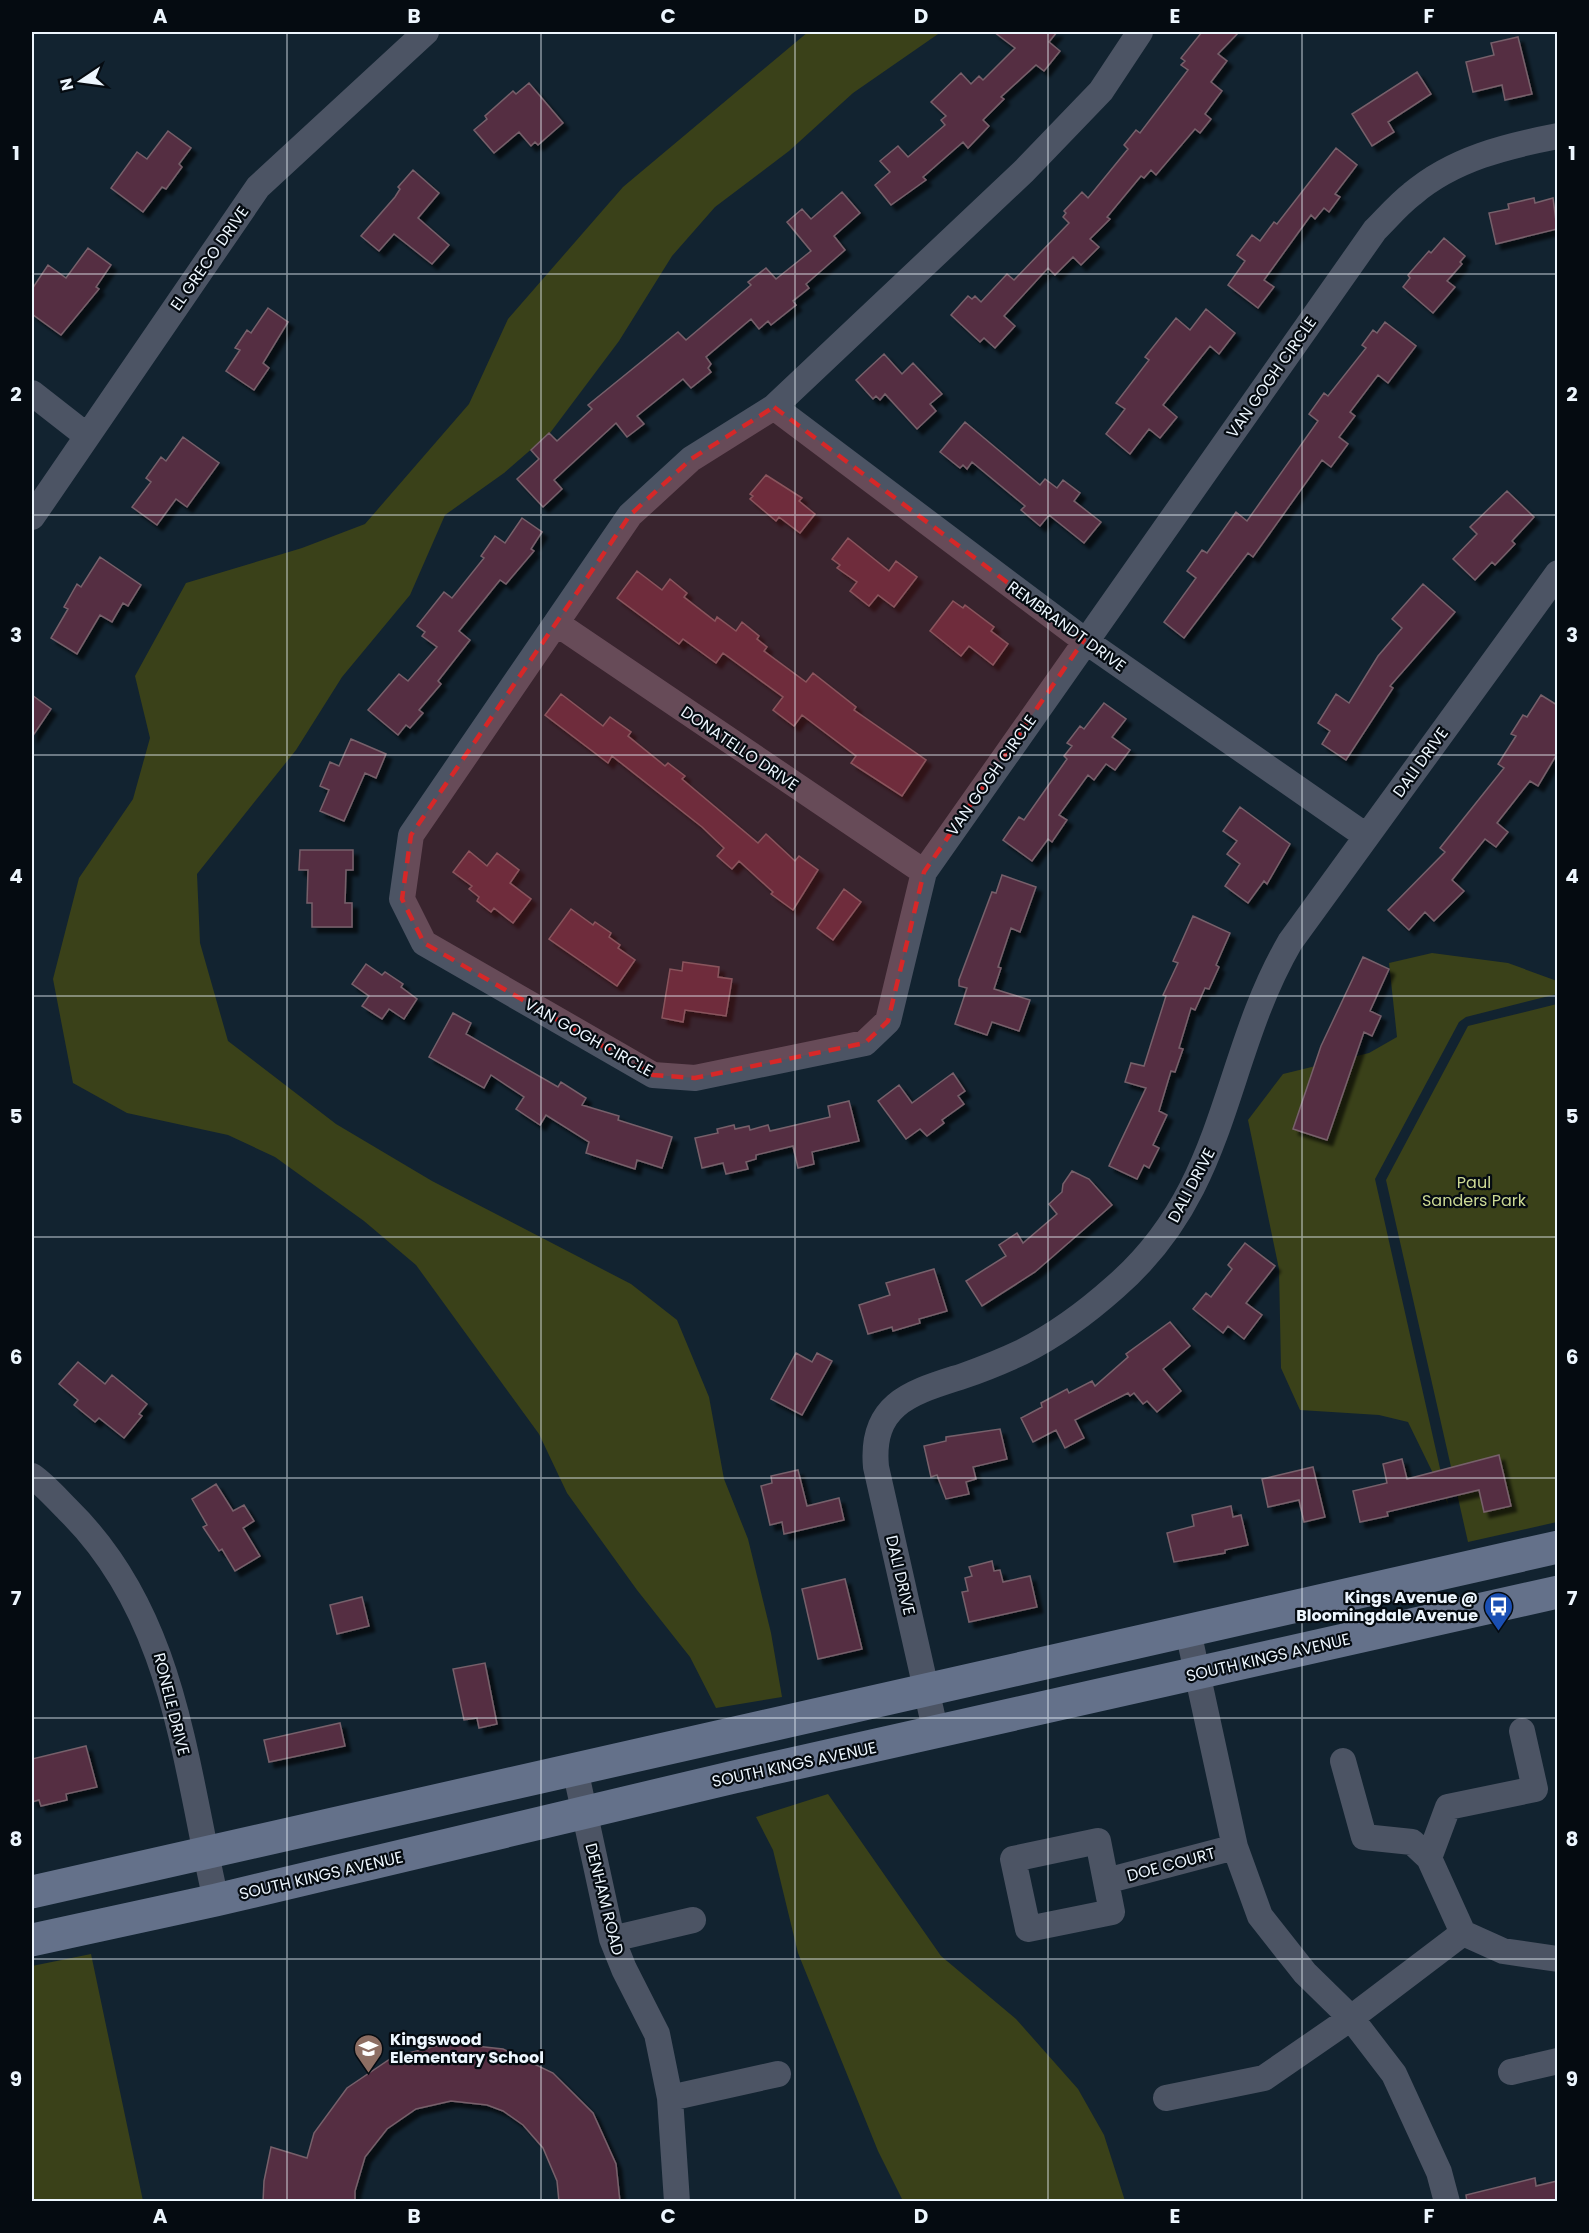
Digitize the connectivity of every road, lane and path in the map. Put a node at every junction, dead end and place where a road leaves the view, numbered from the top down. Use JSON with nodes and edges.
{"nodes":[{"id":1,"x":426,"y":32,"type":"edge"},
{"id":2,"x":1140,"y":32,"type":"edge"},
{"id":3,"x":1557,"y":136,"type":"edge"},
{"id":4,"x":32,"y":393,"type":"edge"},
{"id":5,"x":774,"y":407,"type":"junction"},
{"id":6,"x":87,"y":436,"type":"junction"},
{"id":7,"x":32,"y":517,"type":"edge"},
{"id":8,"x":1557,"y":573,"type":"edge"},
{"id":9,"x":556,"y":623,"type":"junction"},
{"id":10,"x":1084,"y":640,"type":"junction"},
{"id":11,"x":1366,"y":836,"type":"junction"},
{"id":12,"x":924,"y":872,"type":"junction"},
{"id":13,"x":32,"y":1476,"type":"edge"},
{"id":14,"x":1557,"y":1547,"type":"edge"},
{"id":15,"x":1557,"y":1592,"type":"edge"},
{"id":16,"x":1188,"y":1630,"type":"junction"},
{"id":17,"x":1197,"y":1674,"type":"junction"},
{"id":18,"x":927,"y":1690,"type":"junction"},
{"id":19,"x":1522,"y":1731,"type":"dead end"},
{"id":20,"x":936,"y":1733,"type":"junction"},
{"id":21,"x":1343,"y":1761,"type":"dead end"},
{"id":22,"x":575,"y":1769,"type":"junction"},
{"id":23,"x":584,"y":1812,"type":"junction"},
{"id":24,"x":1235,"y":1847,"type":"junction"},
{"id":25,"x":206,"y":1853,"type":"junction"},
{"id":26,"x":1429,"y":1858,"type":"junction"},
{"id":27,"x":1106,"y":1881,"type":"dead end"},
{"id":28,"x":32,"y":1892,"type":"edge"},
{"id":29,"x":216,"y":1900,"type":"junction"},
{"id":30,"x":693,"y":1920,"type":"dead end"},
{"id":31,"x":1463,"y":1933,"type":"junction"},
{"id":32,"x":612,"y":1939,"type":"junction"},
{"id":33,"x":32,"y":1940,"type":"edge"},
{"id":34,"x":1557,"y":1959,"type":"edge"},
{"id":35,"x":1351,"y":2018,"type":"junction"},
{"id":36,"x":1557,"y":2061,"type":"edge"},
{"id":37,"x":1511,"y":2072,"type":"dead end"},
{"id":38,"x":778,"y":2074,"type":"dead end"},
{"id":39,"x":670,"y":2098,"type":"junction"},
{"id":40,"x":1166,"y":2098,"type":"dead end"},
{"id":41,"x":677,"y":2202,"type":"edge"},
{"id":42,"x":1447,"y":2202,"type":"edge"}],
"edges":[{"from":1,"to":6,"type":"street","name":"EL GRECO DRIVE"},
{"from":2,"to":5,"type":"street","name":"VAN GOGH CIRCLE"},
{"from":3,"to":10,"type":"street","name":"VAN GOGH CIRCLE"},
{"from":4,"to":6,"type":"street"},
{"from":5,"to":9,"type":"street","name":"VAN GOGH CIRCLE"},
{"from":5,"to":10,"type":"street","name":"REMBRANDT DRIVE"},
{"from":6,"to":7,"type":"street","name":"EL GRECO DRIVE"},
{"from":8,"to":11,"type":"street","name":"DALI DRIVE"},
{"from":9,"to":12,"type":"street","name":"DONATELLO DRIVE"},
{"from":9,"to":12,"type":"street","name":"VAN GOGH CIRCLE"},
{"from":10,"to":11,"type":"street","name":"REMBRANDT DRIVE"},
{"from":10,"to":12,"type":"street","name":"VAN GOGH CIRCLE"},
{"from":11,"to":18,"type":"street","name":"DALI DRIVE"},
{"from":13,"to":25,"type":"street","name":"RONELE DRIVE"},
{"from":14,"to":16,"type":"main road"},
{"from":15,"to":17,"type":"main road","name":"SOUTH KINGS AVENUE"},
{"from":16,"to":17,"type":"street"},
{"from":16,"to":18,"type":"main road"},
{"from":17,"to":20,"type":"main road","name":"SOUTH KINGS AVENUE"},
{"from":17,"to":24,"type":"street"},
{"from":18,"to":20,"type":"street","name":"DALI DRIVE"},
{"from":18,"to":22,"type":"main road"},
{"from":19,"to":26,"type":"street"},
{"from":20,"to":23,"type":"main road","name":"SOUTH KINGS AVENUE"},
{"from":21,"to":26,"type":"street"},
{"from":22,"to":23,"type":"street","name":"DENHAM ROAD"},
{"from":22,"to":25,"type":"main road"},
{"from":23,"to":29,"type":"main road","name":"SOUTH KINGS AVENUE"},
{"from":23,"to":32,"type":"street","name":"DENHAM ROAD"},
{"from":24,"to":27,"type":"street","name":"DOE COURT"},
{"from":24,"to":35,"type":"street"},
{"from":25,"to":28,"type":"main road"},
{"from":25,"to":29,"type":"street","name":"RONELE DRIVE"},
{"from":26,"to":31,"type":"street"},
{"from":29,"to":33,"type":"main road","name":"SOUTH KINGS AVENUE"},
{"from":30,"to":32,"type":"street"},
{"from":31,"to":34,"type":"street"},
{"from":31,"to":35,"type":"street"},
{"from":32,"to":39,"type":"street","name":"DENHAM ROAD"},
{"from":35,"to":40,"type":"street"},
{"from":35,"to":42,"type":"street"},
{"from":36,"to":37,"type":"street"},
{"from":38,"to":39,"type":"street"},
{"from":39,"to":41,"type":"street","name":"DENHAM ROAD"}]}
